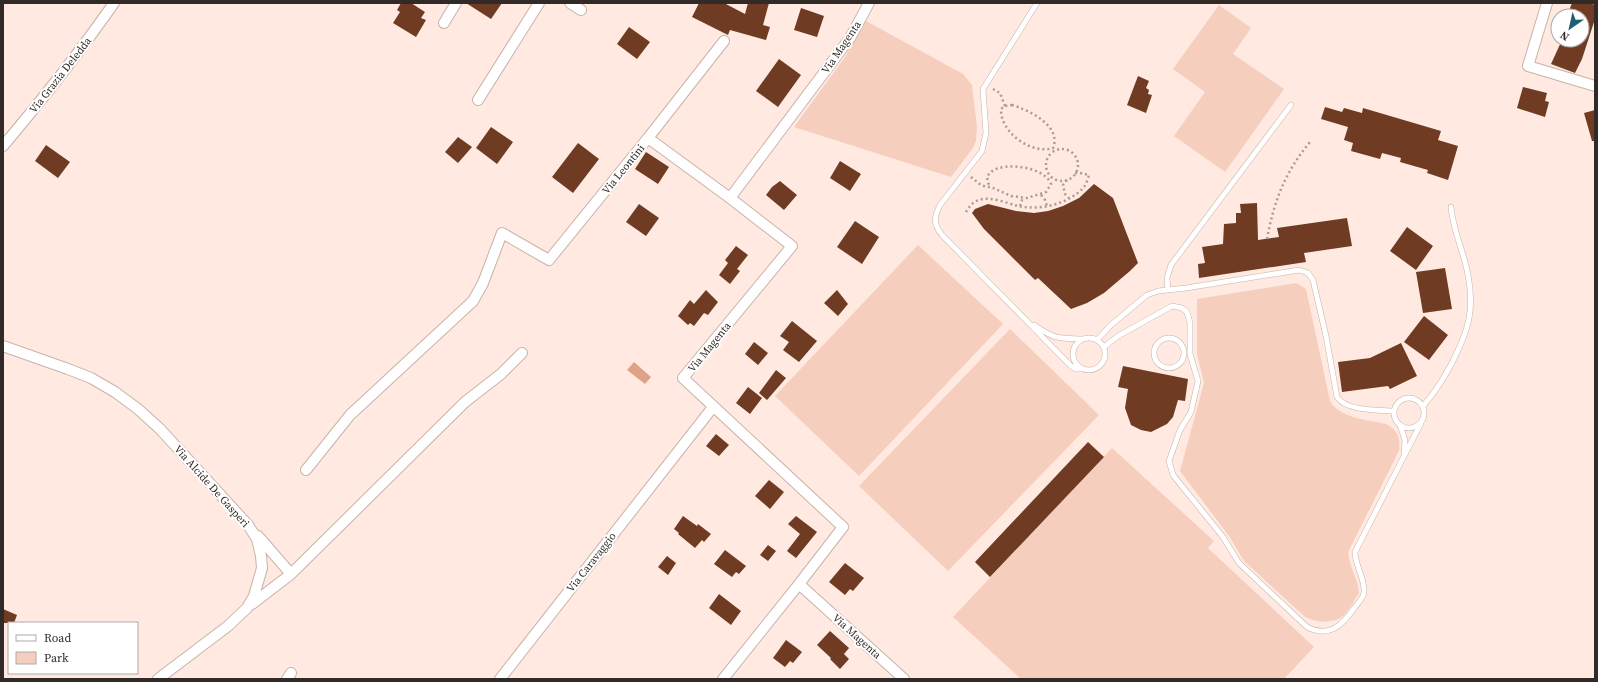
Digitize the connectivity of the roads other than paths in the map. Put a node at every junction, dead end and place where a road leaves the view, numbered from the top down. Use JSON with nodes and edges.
{"nodes":[{"id":1,"x":114,"y":3,"type":"edge"},
{"id":2,"x":456,"y":3,"type":"edge"},
{"id":3,"x":539,"y":3,"type":"edge"},
{"id":4,"x":570,"y":3,"type":"edge"},
{"id":5,"x":869,"y":3,"type":"edge"},
{"id":6,"x":1037,"y":3,"type":"edge"},
{"id":7,"x":1546,"y":3,"type":"edge"},
{"id":8,"x":581,"y":10,"type":"dead end"},
{"id":9,"x":444,"y":23,"type":"dead end"},
{"id":10,"x":724,"y":41,"type":"dead end"},
{"id":11,"x":1595,"y":86,"type":"edge"},
{"id":12,"x":478,"y":100,"type":"dead end"},
{"id":13,"x":1291,"y":105,"type":"dead end"},
{"id":14,"x":648,"y":138,"type":"junction"},
{"id":15,"x":3,"y":146,"type":"edge"},
{"id":16,"x":730,"y":198,"type":"junction"},
{"id":17,"x":1450,"y":207,"type":"dead end"},
{"id":18,"x":1168,"y":290,"type":"junction"},
{"id":19,"x":1025,"y":319,"type":"junction"},
{"id":20,"x":1085,"y":339,"type":"junction"},
{"id":21,"x":1097,"y":340,"type":"junction"},
{"id":22,"x":3,"y":346,"type":"edge"},
{"id":23,"x":1104,"y":347,"type":"junction"},
{"id":24,"x":522,"y":353,"type":"dead end"},
{"id":25,"x":1187,"y":354,"type":"junction"},
{"id":26,"x":1084,"y":369,"type":"junction"},
{"id":27,"x":1423,"y":406,"type":"junction"},
{"id":28,"x":713,"y":407,"type":"junction"},
{"id":29,"x":1394,"y":411,"type":"junction"},
{"id":30,"x":1421,"y":423,"type":"junction"},
{"id":31,"x":1400,"y":425,"type":"junction"},
{"id":32,"x":1403,"y":459,"type":"junction"},
{"id":33,"x":306,"y":470,"type":"dead end"},
{"id":34,"x":248,"y":525,"type":"junction"},
{"id":35,"x":291,"y":574,"type":"junction"},
{"id":36,"x":799,"y":584,"type":"junction"},
{"id":37,"x":247,"y":608,"type":"junction"},
{"id":38,"x":158,"y":679,"type":"edge"},
{"id":39,"x":500,"y":679,"type":"edge"},
{"id":40,"x":723,"y":679,"type":"edge"},
{"id":41,"x":904,"y":679,"type":"edge"}],
"edges":[{"from":1,"to":15,"type":"street","name":"Via Grazia Deledda"},
{"from":2,"to":9,"type":"street"},
{"from":3,"to":12,"type":"street"},
{"from":4,"to":8,"type":"street"},
{"from":5,"to":16,"type":"street","name":"Via Magenta"},
{"from":6,"to":19,"type":"lane"},
{"from":7,"to":11,"type":"street"},
{"from":10,"to":14,"type":"street"},
{"from":13,"to":18,"type":"lane"},
{"from":14,"to":16,"type":"street","name":"Via Leontini"},
{"from":14,"to":33,"type":"street","name":"Via Leontini"},
{"from":16,"to":28,"type":"street","name":"Via Magenta"},
{"from":17,"to":27,"type":"lane"},
{"from":18,"to":21,"type":"lane"},
{"from":18,"to":29,"type":"lane"},
{"from":19,"to":20,"type":"lane"},
{"from":19,"to":26,"type":"lane"},
{"from":20,"to":21,"type":"lane"},
{"from":20,"to":26,"type":"lane"},
{"from":21,"to":23,"type":"lane"},
{"from":22,"to":34,"type":"street","name":"Via Alcide De Gasperi"},
{"from":23,"to":25,"type":"lane"},
{"from":23,"to":26,"type":"lane"},
{"from":24,"to":35,"type":"street"},
{"from":25,"to":25,"type":"lane"},
{"from":25,"to":32,"type":"lane"},
{"from":27,"to":29,"type":"lane"},
{"from":27,"to":30,"type":"lane"},
{"from":28,"to":36,"type":"street","name":"Via Magenta"},
{"from":28,"to":39,"type":"street","name":"Via Caravaggio"},
{"from":29,"to":31,"type":"lane"},
{"from":30,"to":31,"type":"lane"},
{"from":30,"to":32,"type":"lane"},
{"from":31,"to":32,"type":"lane"},
{"from":34,"to":35,"type":"street"},
{"from":34,"to":37,"type":"street","name":"Via Alcide De Gasperi"},
{"from":35,"to":37,"type":"street"},
{"from":36,"to":40,"type":"street"},
{"from":36,"to":41,"type":"street","name":"Via Magenta"},
{"from":37,"to":38,"type":"street","name":"Via Alcide De Gasperi"}]}
